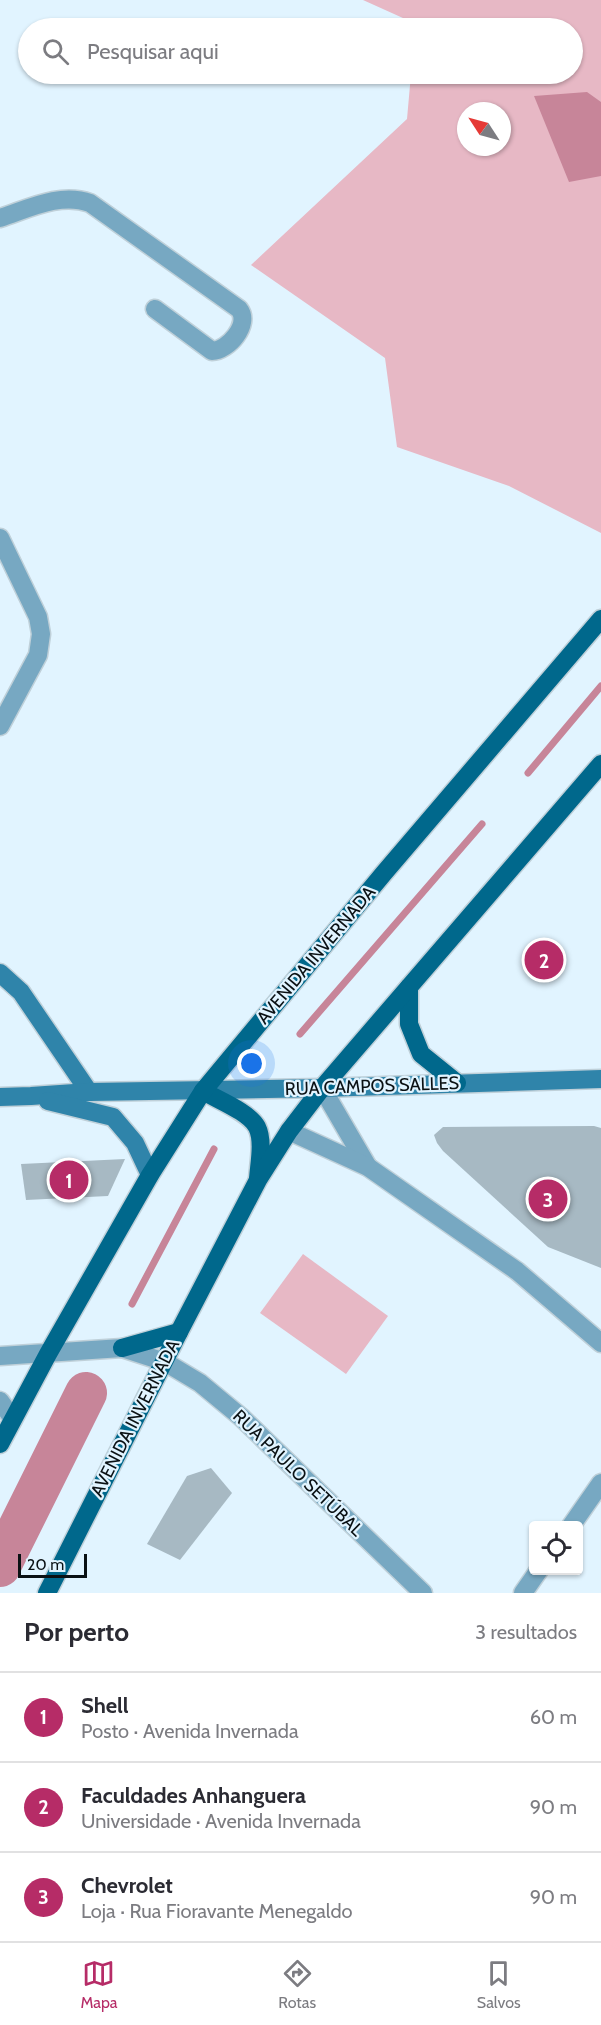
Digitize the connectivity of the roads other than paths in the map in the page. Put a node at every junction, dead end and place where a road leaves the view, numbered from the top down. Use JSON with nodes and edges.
{"nodes":[{"id":1,"x":0,"y":218,"type":"edge"},
{"id":2,"x":155,"y":309,"type":"dead end"},
{"id":3,"x":0,"y":538,"type":"edge"},
{"id":4,"x":601,"y":619,"type":"edge"},
{"id":5,"x":0,"y":726,"type":"edge"},
{"id":6,"x":601,"y":764,"type":"edge"},
{"id":7,"x":0,"y":973,"type":"edge"},
{"id":8,"x":409,"y":987,"type":"junction"},
{"id":9,"x":601,"y":1079,"type":"edge"},
{"id":10,"x":457,"y":1083,"type":"junction"},
{"id":11,"x":322,"y":1088,"type":"junction"},
{"id":12,"x":203,"y":1091,"type":"junction"},
{"id":13,"x":89,"y":1092,"type":"junction"},
{"id":14,"x":0,"y":1096,"type":"edge"},
{"id":15,"x":32,"y":1096,"type":"junction"},
{"id":16,"x":289,"y":1131,"type":"junction"},
{"id":17,"x":368,"y":1167,"type":"junction"},
{"id":18,"x":150,"y":1175,"type":"junction"},
{"id":19,"x":258,"y":1180,"type":"junction"},
{"id":20,"x":179,"y":1332,"type":"junction"},
{"id":21,"x":601,"y":1343,"type":"edge"},
{"id":22,"x":122,"y":1348,"type":"junction"},
{"id":23,"x":48,"y":1354,"type":"junction"},
{"id":24,"x":0,"y":1356,"type":"edge"},
{"id":25,"x":165,"y":1362,"type":"junction"},
{"id":26,"x":0,"y":1401,"type":"edge"},
{"id":27,"x":13,"y":1419,"type":"junction"},
{"id":28,"x":0,"y":1444,"type":"edge"},
{"id":29,"x":601,"y":1483,"type":"edge"},
{"id":30,"x":574,"y":1521,"type":"edge"},
{"id":31,"x":536,"y":1575,"type":"edge"},
{"id":32,"x":47,"y":1593,"type":"edge"},
{"id":33,"x":423,"y":1593,"type":"edge"},
{"id":34,"x":523,"y":1593,"type":"edge"}],
"edges":[{"from":1,"to":2,"type":"street"},
{"from":3,"to":5,"type":"street"},
{"from":4,"to":12,"type":"main road","name":"AVENIDA INVERNADA"},
{"from":6,"to":8,"type":"main road","name":"AVENIDA INVERNADA"},
{"from":7,"to":13,"type":"main road"},
{"from":8,"to":10,"type":"main road"},
{"from":8,"to":11,"type":"main road","name":"AVENIDA INVERNADA"},
{"from":9,"to":10,"type":"main road","name":"RUA CAMPOS SALLES"},
{"from":10,"to":11,"type":"main road","name":"RUA CAMPOS SALLES"},
{"from":11,"to":12,"type":"main road","name":"RUA CAMPOS SALLES"},
{"from":11,"to":16,"type":"main road","name":"AVENIDA INVERNADA"},
{"from":11,"to":17,"type":"street"},
{"from":12,"to":13,"type":"main road","name":"RUA CAMPOS SALLES"},
{"from":12,"to":18,"type":"main road","name":"AVENIDA INVERNADA"},
{"from":12,"to":19,"type":"main road"},
{"from":13,"to":15,"type":"main road","name":"RUA CAMPOS SALLES"},
{"from":14,"to":15,"type":"main road","name":"RUA CAMPOS SALLES"},
{"from":15,"to":18,"type":"main road"},
{"from":16,"to":17,"type":"street"},
{"from":16,"to":19,"type":"main road","name":"AVENIDA INVERNADA"},
{"from":17,"to":21,"type":"street"},
{"from":18,"to":23,"type":"main road","name":"AVENIDA INVERNADA"},
{"from":19,"to":20,"type":"main road","name":"AVENIDA INVERNADA"},
{"from":20,"to":22,"type":"main road"},
{"from":20,"to":25,"type":"main road","name":"AVENIDA INVERNADA"},
{"from":22,"to":23,"type":"street"},
{"from":22,"to":25,"type":"street","name":"RUA PAULO SETÚBAL"},
{"from":23,"to":24,"type":"street"},
{"from":23,"to":27,"type":"main road","name":"AVENIDA INVERNADA"},
{"from":25,"to":32,"type":"main road","name":"AVENIDA INVERNADA"},
{"from":25,"to":33,"type":"street","name":"RUA PAULO SETÚBAL"},
{"from":26,"to":27,"type":"street"},
{"from":27,"to":28,"type":"main road","name":"AVENIDA INVERNADA"},
{"from":29,"to":30,"type":"street"},
{"from":31,"to":34,"type":"street"}]}
